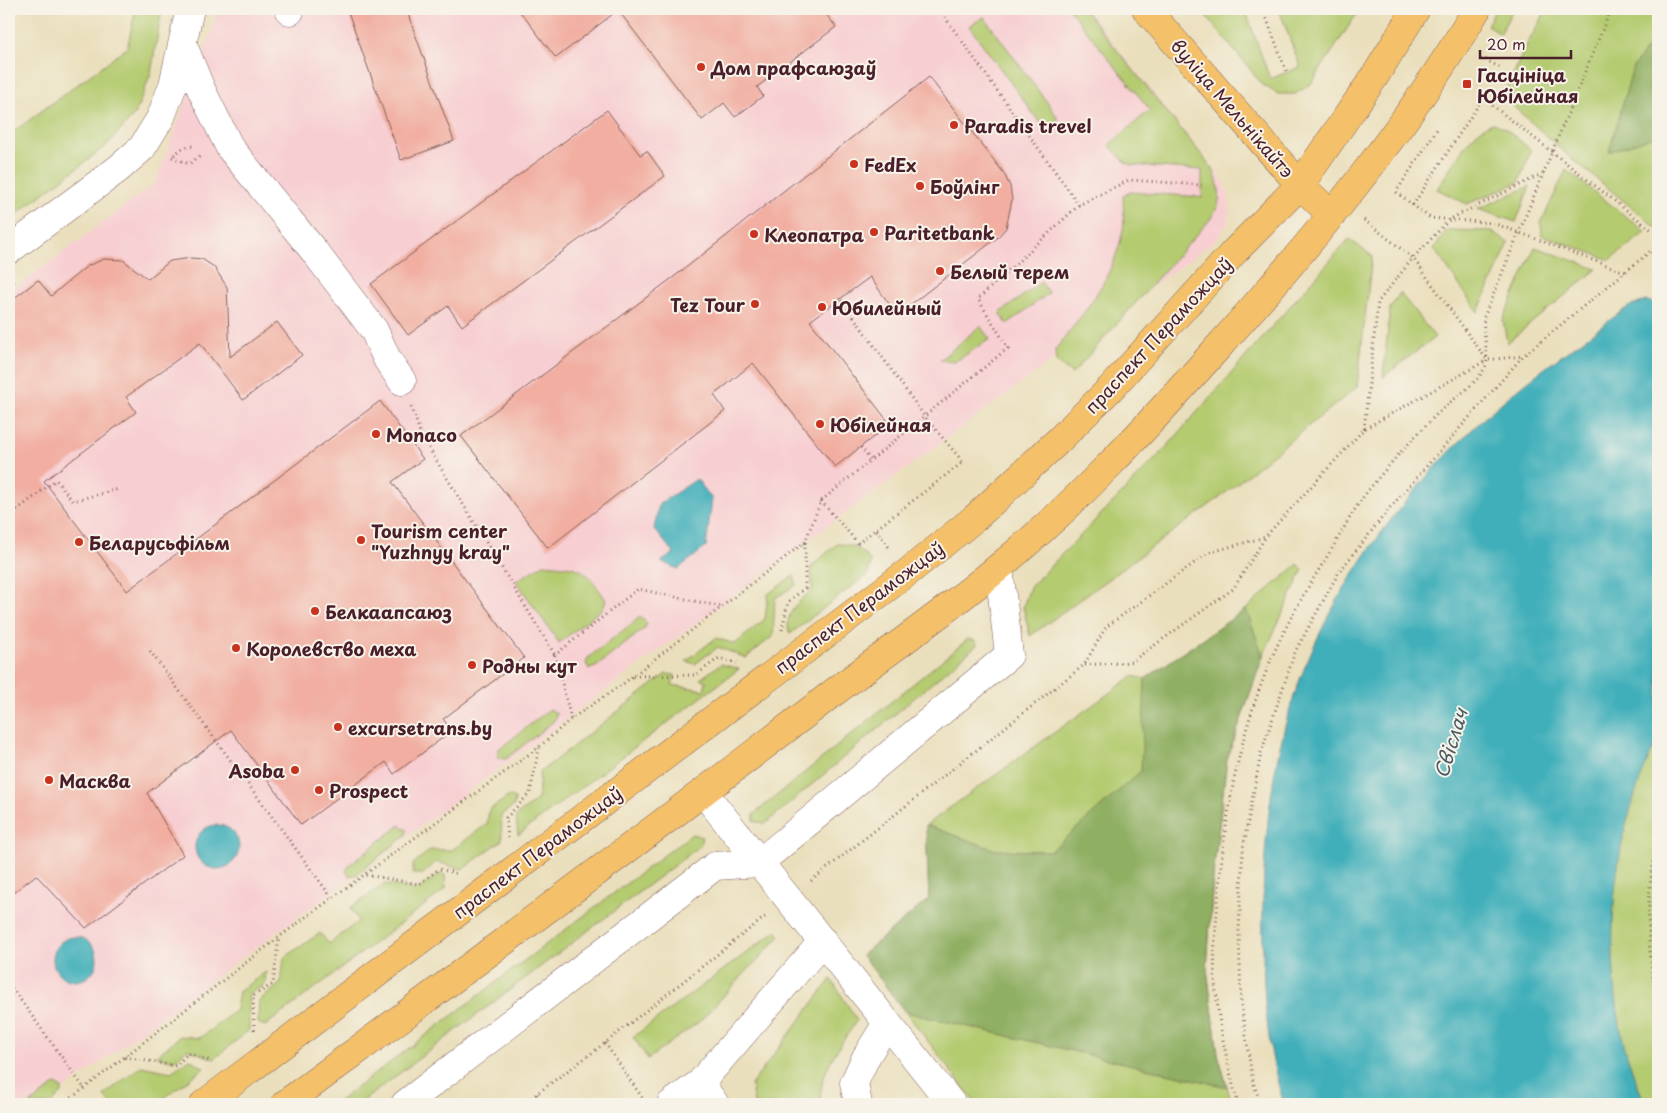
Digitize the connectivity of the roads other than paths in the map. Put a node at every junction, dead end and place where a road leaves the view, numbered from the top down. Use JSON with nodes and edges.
{"nodes":[{"id":1,"x":190,"y":9,"type":"edge"},
{"id":2,"x":1146,"y":9,"type":"edge"},
{"id":3,"x":1416,"y":9,"type":"edge"},
{"id":4,"x":1477,"y":9,"type":"edge"},
{"id":5,"x":183,"y":45,"type":"junction"},
{"id":6,"x":1300,"y":185,"type":"junction"},
{"id":7,"x":1332,"y":215,"type":"junction"},
{"id":8,"x":9,"y":250,"type":"edge"},
{"id":9,"x":402,"y":381,"type":"road end"},
{"id":10,"x":999,"y":568,"type":"junction"},
{"id":11,"x":704,"y":793,"type":"junction"},
{"id":12,"x":759,"y":863,"type":"junction"},
{"id":13,"x":823,"y":941,"type":"junction"},
{"id":14,"x":887,"y":1023,"type":"junction"},
{"id":15,"x":700,"y":1083,"type":"junction"},
{"id":16,"x":204,"y":1104,"type":"edge"},
{"id":17,"x":285,"y":1104,"type":"edge"},
{"id":18,"x":405,"y":1104,"type":"edge"},
{"id":19,"x":671,"y":1104,"type":"edge"},
{"id":20,"x":715,"y":1104,"type":"edge"},
{"id":21,"x":858,"y":1104,"type":"edge"},
{"id":22,"x":952,"y":1104,"type":"edge"}],
"edges":[{"from":1,"to":5,"type":"street"},
{"from":2,"to":6,"type":"main road","name":"вуліца Мельнікайтэ"},
{"from":3,"to":6,"type":"main road","name":"праспект Пераможцаў"},
{"from":4,"to":7,"type":"main road"},
{"from":5,"to":8,"type":"street"},
{"from":5,"to":9,"type":"street"},
{"from":6,"to":7,"type":"main road","name":"вуліца Мельнікайтэ"},
{"from":6,"to":16,"type":"main road","name":"праспект Пераможцаў"},
{"from":7,"to":10,"type":"main road"},
{"from":10,"to":11,"type":"main road"},
{"from":10,"to":12,"type":"street"},
{"from":11,"to":12,"type":"street"},
{"from":11,"to":17,"type":"main road"},
{"from":12,"to":13,"type":"street"},
{"from":12,"to":18,"type":"street"},
{"from":13,"to":14,"type":"street"},
{"from":13,"to":15,"type":"street"},
{"from":14,"to":21,"type":"street"},
{"from":14,"to":22,"type":"street"},
{"from":15,"to":19,"type":"street"},
{"from":15,"to":20,"type":"street"}]}
